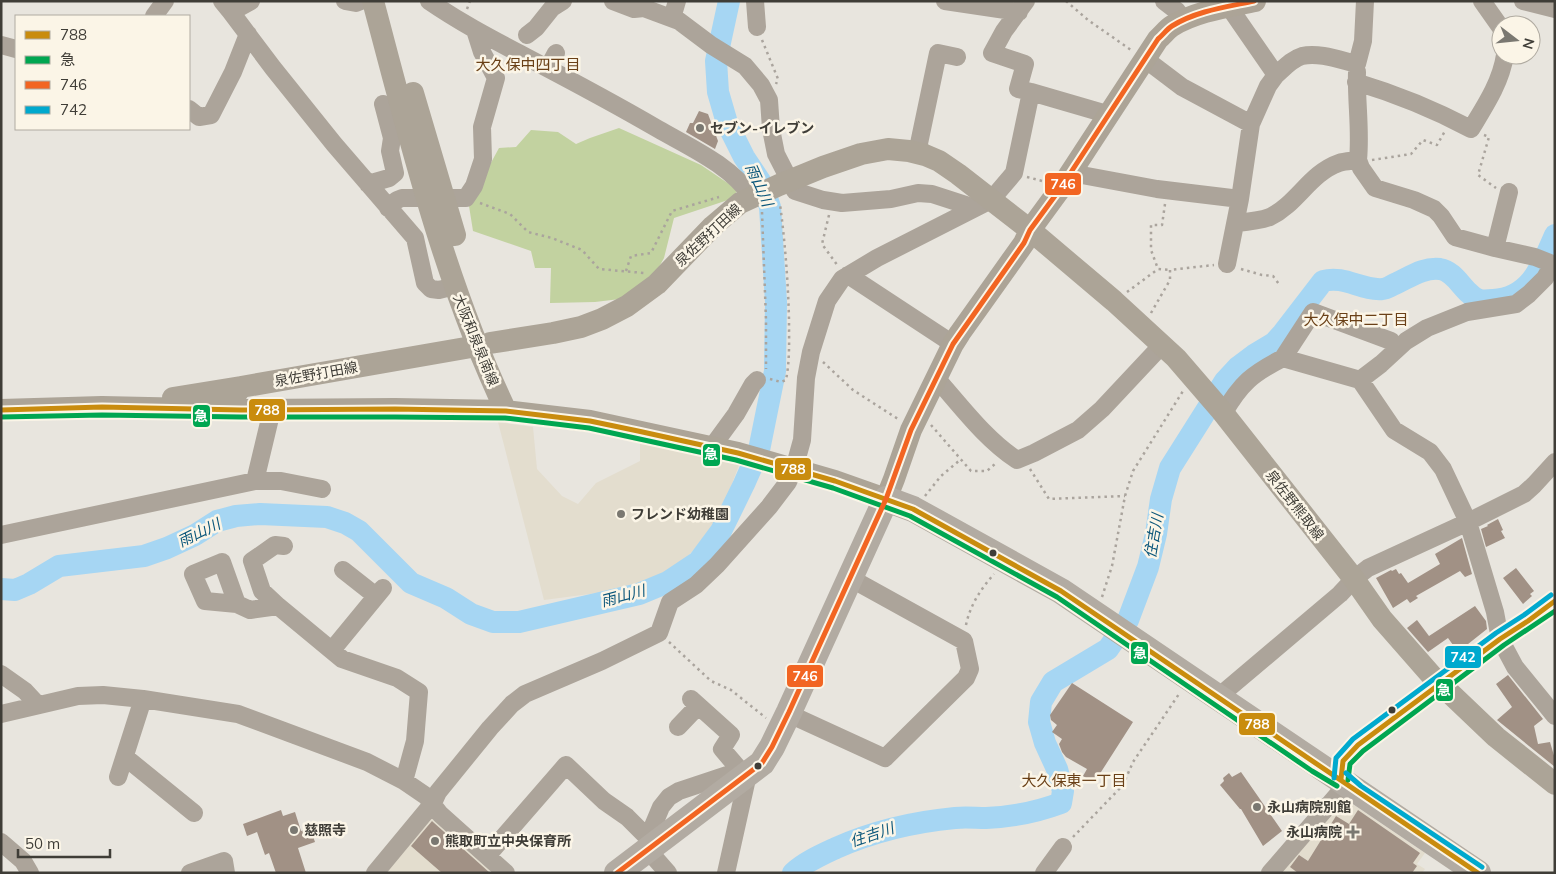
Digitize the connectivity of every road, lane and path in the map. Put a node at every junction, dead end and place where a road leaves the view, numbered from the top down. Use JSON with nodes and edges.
{"nodes":[{"id":1,"x":165,"y":1,"type":"edge"},
{"id":2,"x":251,"y":1,"type":"edge"},
{"id":3,"x":345,"y":1,"type":"edge"},
{"id":4,"x":361,"y":1,"type":"edge"},
{"id":5,"x":373,"y":1,"type":"edge"},
{"id":6,"x":388,"y":1,"type":"edge"},
{"id":7,"x":430,"y":1,"type":"edge"},
{"id":8,"x":562,"y":1,"type":"edge"},
{"id":9,"x":613,"y":1,"type":"edge"},
{"id":10,"x":677,"y":1,"type":"edge"},
{"id":11,"x":755,"y":1,"type":"edge"},
{"id":12,"x":945,"y":1,"type":"edge"},
{"id":13,"x":1066,"y":1,"type":"edge"},
{"id":14,"x":1164,"y":1,"type":"edge"},
{"id":15,"x":1255,"y":1,"type":"edge"},
{"id":16,"x":1365,"y":1,"type":"edge"},
{"id":17,"x":1482,"y":1,"type":"edge"},
{"id":18,"x":1523,"y":1,"type":"edge"},
{"id":19,"x":226,"y":6,"type":"edge"},
{"id":20,"x":1023,"y":7,"type":"edge"},
{"id":21,"x":1229,"y":7,"type":"junction"},
{"id":22,"x":1555,"y":9,"type":"edge"},
{"id":23,"x":155,"y":15,"type":"edge"},
{"id":24,"x":1492,"y":15,"type":"edge"},
{"id":25,"x":672,"y":18,"type":"junction"},
{"id":26,"x":1184,"y":20,"type":"junction"},
{"id":27,"x":757,"y":27,"type":"joint"},
{"id":28,"x":475,"y":30,"type":"junction"},
{"id":29,"x":248,"y":34,"type":"junction"},
{"id":30,"x":527,"y":34,"type":"dead end"},
{"id":31,"x":1,"y":45,"type":"edge"},
{"id":32,"x":15,"y":49,"type":"edge"},
{"id":33,"x":556,"y":53,"type":"dead end"},
{"id":34,"x":957,"y":57,"type":"dead end"},
{"id":35,"x":1145,"y":59,"type":"junction"},
{"id":36,"x":1357,"y":64,"type":"junction"},
{"id":37,"x":1504,"y":65,"type":"edge"},
{"id":38,"x":548,"y":68,"type":"junction"},
{"id":39,"x":1276,"y":75,"type":"junction"},
{"id":40,"x":1356,"y":82,"type":"junction"},
{"id":41,"x":1031,"y":92,"type":"junction"},
{"id":42,"x":769,"y":100,"type":"junction"},
{"id":43,"x":383,"y":104,"type":"dead end"},
{"id":44,"x":190,"y":110,"type":"edge"},
{"id":45,"x":1110,"y":115,"type":"junction"},
{"id":46,"x":1452,"y":119,"type":"junction"},
{"id":47,"x":1251,"y":124,"type":"junction"},
{"id":48,"x":1472,"y":129,"type":"junction"},
{"id":49,"x":917,"y":153,"type":"junction"},
{"id":50,"x":1358,"y":160,"type":"junction"},
{"id":51,"x":1014,"y":173,"type":"junction"},
{"id":52,"x":1066,"y":181,"type":"junction"},
{"id":53,"x":368,"y":184,"type":"junction"},
{"id":54,"x":767,"y":189,"type":"junction"},
{"id":55,"x":1168,"y":190,"type":"junction"},
{"id":56,"x":1509,"y":192,"type":"joint"},
{"id":57,"x":466,"y":198,"type":"junction"},
{"id":58,"x":1240,"y":199,"type":"junction"},
{"id":59,"x":831,"y":201,"type":"junction"},
{"id":60,"x":395,"y":203,"type":"junction"},
{"id":61,"x":982,"y":205,"type":"junction"},
{"id":62,"x":1236,"y":223,"type":"junction"},
{"id":63,"x":1030,"y":230,"type":"junction"},
{"id":64,"x":1495,"y":248,"type":"junction"},
{"id":65,"x":1227,"y":264,"type":"junction"},
{"id":66,"x":1553,"y":264,"type":"edge"},
{"id":67,"x":1158,"y":269,"type":"junction"},
{"id":68,"x":1170,"y":270,"type":"junction"},
{"id":69,"x":626,"y":271,"type":"junction"},
{"id":70,"x":650,"y":274,"type":"dead end"},
{"id":71,"x":847,"y":276,"type":"junction"},
{"id":72,"x":1279,"y":284,"type":"dead end"},
{"id":73,"x":455,"y":286,"type":"junction"},
{"id":74,"x":1114,"y":301,"type":"junction"},
{"id":75,"x":1142,"y":326,"type":"junction"},
{"id":76,"x":1391,"y":340,"type":"dead end"},
{"id":77,"x":484,"y":344,"type":"junction"},
{"id":78,"x":953,"y":344,"type":"junction"},
{"id":79,"x":1162,"y":345,"type":"junction"},
{"id":80,"x":811,"y":354,"type":"junction"},
{"id":81,"x":1283,"y":358,"type":"junction"},
{"id":82,"x":936,"y":378,"type":"junction"},
{"id":83,"x":761,"y":379,"type":"junction"},
{"id":84,"x":1360,"y":380,"type":"junction"},
{"id":85,"x":241,"y":387,"type":"junction"},
{"id":86,"x":1210,"y":398,"type":"junction"},
{"id":87,"x":102,"y":407,"type":"junction"},
{"id":88,"x":1,"y":410,"type":"edge"},
{"id":89,"x":241,"y":410,"type":"junction"},
{"id":90,"x":272,"y":410,"type":"junction"},
{"id":91,"x":506,"y":411,"type":"junction"},
{"id":92,"x":916,"y":419,"type":"junction"},
{"id":93,"x":715,"y":448,"type":"junction"},
{"id":94,"x":1007,"y":453,"type":"junction"},
{"id":95,"x":1025,"y":457,"type":"junction"},
{"id":96,"x":960,"y":460,"type":"junction"},
{"id":97,"x":1555,"y":462,"type":"edge"},
{"id":98,"x":794,"y":469,"type":"junction"},
{"id":99,"x":255,"y":480,"type":"junction"},
{"id":100,"x":322,"y":488,"type":"dead end"},
{"id":101,"x":1125,"y":496,"type":"junction"},
{"id":102,"x":886,"y":499,"type":"junction"},
{"id":103,"x":913,"y":509,"type":"junction"},
{"id":104,"x":1468,"y":522,"type":"junction"},
{"id":105,"x":1,"y":536,"type":"edge"},
{"id":106,"x":284,"y":546,"type":"dead end"},
{"id":107,"x":1007,"y":561,"type":"junction"},
{"id":108,"x":343,"y":570,"type":"dead end"},
{"id":109,"x":850,"y":578,"type":"junction"},
{"id":110,"x":1354,"y":579,"type":"junction"},
{"id":111,"x":1555,"y":601,"type":"edge"},
{"id":112,"x":237,"y":604,"type":"dead end"},
{"id":113,"x":278,"y":606,"type":"junction"},
{"id":114,"x":1102,"y":620,"type":"junction"},
{"id":115,"x":659,"y":632,"type":"junction"},
{"id":116,"x":1500,"y":639,"type":"junction"},
{"id":117,"x":964,"y":641,"type":"junction"},
{"id":118,"x":332,"y":650,"type":"junction"},
{"id":119,"x":1,"y":674,"type":"edge"},
{"id":120,"x":1188,"y":679,"type":"junction"},
{"id":121,"x":1440,"y":684,"type":"junction"},
{"id":122,"x":1217,"y":698,"type":"junction"},
{"id":123,"x":143,"y":699,"type":"junction"},
{"id":124,"x":38,"y":705,"type":"junction"},
{"id":125,"x":1,"y":714,"type":"edge"},
{"id":126,"x":1555,"y":716,"type":"edge"},
{"id":127,"x":785,"y":721,"type":"junction"},
{"id":128,"x":678,"y":728,"type":"dead end"},
{"id":129,"x":125,"y":757,"type":"junction"},
{"id":130,"x":747,"y":775,"type":"junction"},
{"id":131,"x":118,"y":777,"type":"dead end"},
{"id":132,"x":1341,"y":779,"type":"junction"},
{"id":133,"x":404,"y":781,"type":"junction"},
{"id":134,"x":1555,"y":784,"type":"edge"},
{"id":135,"x":433,"y":803,"type":"junction"},
{"id":136,"x":194,"y":814,"type":"dead end"},
{"id":137,"x":1,"y":842,"type":"edge"},
{"id":138,"x":1064,"y":847,"type":"joint"},
{"id":139,"x":646,"y":851,"type":"edge"},
{"id":140,"x":487,"y":856,"type":"junction"},
{"id":141,"x":30,"y":873,"type":"edge"},
{"id":142,"x":190,"y":873,"type":"edge"},
{"id":143,"x":226,"y":873,"type":"edge"},
{"id":144,"x":375,"y":873,"type":"edge"},
{"id":145,"x":506,"y":873,"type":"edge"},
{"id":146,"x":617,"y":873,"type":"edge"},
{"id":147,"x":668,"y":873,"type":"edge"},
{"id":148,"x":726,"y":873,"type":"edge"},
{"id":149,"x":1044,"y":873,"type":"edge"},
{"id":150,"x":1270,"y":873,"type":"edge"},
{"id":151,"x":1478,"y":873,"type":"edge"}],
"edges":[{"from":1,"to":23,"type":"street"},
{"from":2,"to":19,"type":"street"},
{"from":3,"to":4,"type":"street"},
{"from":5,"to":73,"type":"main road","name":"大阪和泉泉南線"},
{"from":6,"to":77,"type":"main road","name":"大阪和泉泉南線"},
{"from":7,"to":28,"type":"street"},
{"from":8,"to":30,"type":"street"},
{"from":9,"to":25,"type":"street"},
{"from":10,"to":25,"type":"street"},
{"from":11,"to":27,"type":"street"},
{"from":12,"to":20,"type":"street"},
{"from":13,"to":35,"type":"path"},
{"from":14,"to":26,"type":"street"},
{"from":15,"to":21,"type":"main road"},
{"from":16,"to":36,"type":"street"},
{"from":17,"to":24,"type":"street"},
{"from":18,"to":22,"type":"street"},
{"from":19,"to":29,"type":"street"},
{"from":20,"to":41,"type":"street"},
{"from":21,"to":26,"type":"main road"},
{"from":21,"to":39,"type":"street"},
{"from":25,"to":42,"type":"street"},
{"from":26,"to":35,"type":"main road"},
{"from":27,"to":42,"type":"path"},
{"from":28,"to":38,"type":"street"},
{"from":28,"to":57,"type":"street"},
{"from":29,"to":44,"type":"street"},
{"from":29,"to":53,"type":"street"},
{"from":31,"to":32,"type":"street"},
{"from":33,"to":38,"type":"street"},
{"from":34,"to":49,"type":"street"},
{"from":35,"to":45,"type":"main road"},
{"from":35,"to":47,"type":"street"},
{"from":36,"to":39,"type":"street"},
{"from":36,"to":40,"type":"street"},
{"from":37,"to":48,"type":"street"},
{"from":38,"to":54,"type":"street"},
{"from":39,"to":47,"type":"street"},
{"from":40,"to":46,"type":"street"},
{"from":40,"to":50,"type":"street"},
{"from":41,"to":45,"type":"street"},
{"from":41,"to":51,"type":"street"},
{"from":42,"to":54,"type":"street"},
{"from":43,"to":53,"type":"street"},
{"from":45,"to":52,"type":"main road"},
{"from":46,"to":48,"type":"street"},
{"from":46,"to":50,"type":"path"},
{"from":47,"to":58,"type":"street"},
{"from":48,"to":56,"type":"path"},
{"from":49,"to":54,"type":"main road","name":"泉佐野打田線"},
{"from":49,"to":61,"type":"main road","name":"泉佐野打田線"},
{"from":50,"to":62,"type":"street"},
{"from":50,"to":64,"type":"street"},
{"from":51,"to":52,"type":"path"},
{"from":51,"to":61,"type":"street"},
{"from":52,"to":55,"type":"street"},
{"from":52,"to":63,"type":"main road"},
{"from":53,"to":60,"type":"street"},
{"from":54,"to":59,"type":"street"},
{"from":54,"to":69,"type":"path"},
{"from":54,"to":77,"type":"main road","name":"泉佐野打田線"},
{"from":54,"to":83,"type":"path"},
{"from":54,"to":83,"type":"path"},
{"from":55,"to":58,"type":"street"},
{"from":55,"to":67,"type":"path"},
{"from":56,"to":64,"type":"street"},
{"from":57,"to":60,"type":"street"},
{"from":57,"to":69,"type":"path"},
{"from":58,"to":62,"type":"street"},
{"from":59,"to":61,"type":"street"},
{"from":59,"to":71,"type":"path"},
{"from":60,"to":73,"type":"street"},
{"from":61,"to":63,"type":"main road","name":"泉佐野打田線"},
{"from":61,"to":71,"type":"street"},
{"from":62,"to":65,"type":"street"},
{"from":63,"to":74,"type":"main road","name":"泉佐野熊取線"},
{"from":63,"to":78,"type":"main road"},
{"from":64,"to":66,"type":"street"},
{"from":65,"to":68,"type":"path"},
{"from":65,"to":72,"type":"path"},
{"from":66,"to":84,"type":"street"},
{"from":67,"to":68,"type":"path"},
{"from":67,"to":74,"type":"path"},
{"from":68,"to":75,"type":"path"},
{"from":69,"to":70,"type":"path"},
{"from":71,"to":78,"type":"street"},
{"from":71,"to":80,"type":"street"},
{"from":73,"to":77,"type":"main road","name":"大阪和泉泉南線"},
{"from":74,"to":75,"type":"main road","name":"泉佐野熊取線"},
{"from":75,"to":79,"type":"main road","name":"泉佐野熊取線"},
{"from":76,"to":81,"type":"street"},
{"from":77,"to":85,"type":"main road","name":"泉佐野打田線"},
{"from":77,"to":91,"type":"main road","name":"大阪和泉泉南線"},
{"from":78,"to":82,"type":"main road"},
{"from":79,"to":86,"type":"main road","name":"泉佐野熊取線"},
{"from":79,"to":95,"type":"street"},
{"from":80,"to":92,"type":"path"},
{"from":80,"to":98,"type":"street"},
{"from":81,"to":84,"type":"street"},
{"from":81,"to":86,"type":"street"},
{"from":82,"to":92,"type":"main road"},
{"from":82,"to":94,"type":"street"},
{"from":83,"to":93,"type":"street"},
{"from":84,"to":104,"type":"street"},
{"from":85,"to":87,"type":"main road","name":"泉佐野打田線"},
{"from":85,"to":89,"type":"main road"},
{"from":86,"to":101,"type":"path"},
{"from":86,"to":110,"type":"main road","name":"泉佐野熊取線"},
{"from":87,"to":88,"type":"main road","name":"泉佐野打田線"},
{"from":87,"to":89,"type":"main road","name":"泉佐野打田線"},
{"from":89,"to":90,"type":"main road","name":"泉佐野打田線"},
{"from":90,"to":91,"type":"main road","name":"泉佐野打田線"},
{"from":90,"to":99,"type":"street"},
{"from":91,"to":93,"type":"main road","name":"泉佐野打田線"},
{"from":92,"to":96,"type":"path"},
{"from":92,"to":102,"type":"main road"},
{"from":93,"to":98,"type":"main road","name":"泉佐野打田線"},
{"from":94,"to":95,"type":"street"},
{"from":94,"to":96,"type":"path"},
{"from":95,"to":101,"type":"path"},
{"from":96,"to":103,"type":"path"},
{"from":97,"to":104,"type":"street"},
{"from":98,"to":102,"type":"main road","name":"泉佐野打田線"},
{"from":98,"to":115,"type":"street"},
{"from":99,"to":100,"type":"street"},
{"from":99,"to":105,"type":"street"},
{"from":101,"to":114,"type":"path"},
{"from":102,"to":103,"type":"highway"},
{"from":102,"to":109,"type":"highway"},
{"from":103,"to":107,"type":"highway"},
{"from":104,"to":110,"type":"street"},
{"from":104,"to":116,"type":"street"},
{"from":106,"to":113,"type":"street"},
{"from":107,"to":114,"type":"highway"},
{"from":107,"to":117,"type":"path"},
{"from":108,"to":118,"type":"street"},
{"from":109,"to":117,"type":"street"},
{"from":109,"to":127,"type":"highway"},
{"from":110,"to":121,"type":"main road","name":"泉佐野熊取線"},
{"from":110,"to":122,"type":"street"},
{"from":111,"to":116,"type":"street"},
{"from":112,"to":113,"type":"street"},
{"from":113,"to":118,"type":"street"},
{"from":114,"to":120,"type":"highway"},
{"from":115,"to":127,"type":"path"},
{"from":115,"to":135,"type":"street"},
{"from":116,"to":121,"type":"street"},
{"from":116,"to":126,"type":"street"},
{"from":117,"to":127,"type":"street"},
{"from":118,"to":133,"type":"street"},
{"from":119,"to":124,"type":"street"},
{"from":120,"to":122,"type":"highway"},
{"from":120,"to":138,"type":"path"},
{"from":121,"to":132,"type":"street"},
{"from":121,"to":134,"type":"main road","name":"泉佐野熊取線"},
{"from":122,"to":132,"type":"highway"},
{"from":123,"to":124,"type":"street"},
{"from":123,"to":129,"type":"street"},
{"from":123,"to":133,"type":"street"},
{"from":124,"to":125,"type":"street"},
{"from":127,"to":130,"type":"highway"},
{"from":128,"to":130,"type":"street"},
{"from":129,"to":131,"type":"street"},
{"from":129,"to":136,"type":"street"},
{"from":130,"to":139,"type":"highway"},
{"from":130,"to":148,"type":"street"},
{"from":132,"to":150,"type":"street"},
{"from":132,"to":151,"type":"highway"},
{"from":133,"to":135,"type":"street"},
{"from":135,"to":140,"type":"street"},
{"from":135,"to":144,"type":"street"},
{"from":137,"to":141,"type":"street"},
{"from":138,"to":149,"type":"street"},
{"from":139,"to":140,"type":"street"},
{"from":139,"to":146,"type":"highway"},
{"from":139,"to":147,"type":"street"},
{"from":140,"to":145,"type":"street"},
{"from":142,"to":143,"type":"street"}]}
